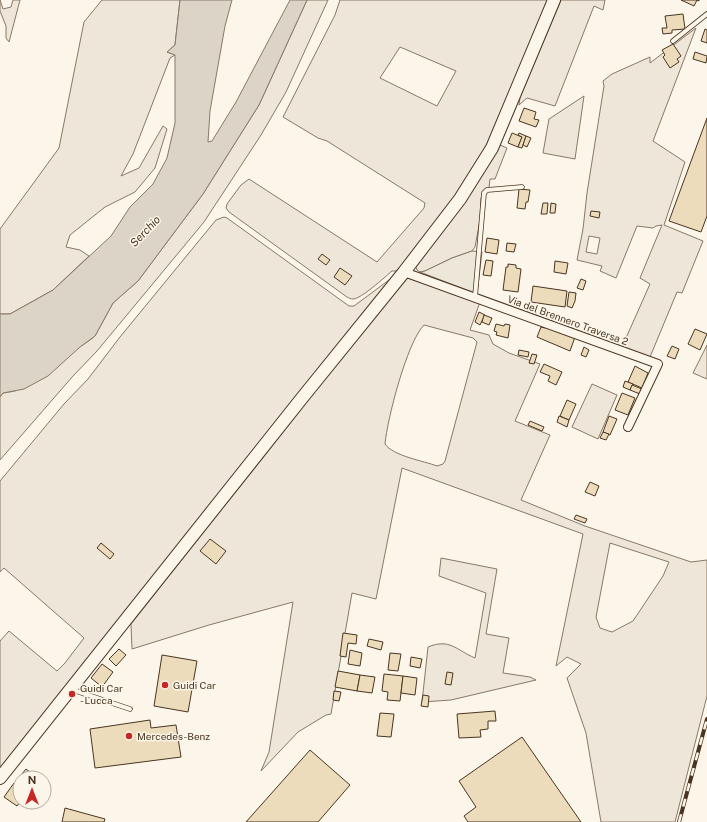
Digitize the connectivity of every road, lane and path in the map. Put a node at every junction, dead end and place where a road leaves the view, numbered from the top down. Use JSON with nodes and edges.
{"nodes":[{"id":1,"x":554,"y":0,"type":"edge"},
{"id":2,"x":707,"y":14,"type":"edge"},
{"id":3,"x":673,"y":41,"type":"dead end"},
{"id":4,"x":522,"y":187,"type":"dead end"},
{"id":5,"x":404,"y":272,"type":"junction"},
{"id":6,"x":475,"y":297,"type":"junction"},
{"id":7,"x":628,"y":427,"type":"dead end"},
{"id":8,"x":70,"y":690,"type":"junction"},
{"id":9,"x":130,"y":709,"type":"dead end"},
{"id":10,"x":0,"y":778,"type":"edge"}],
"edges":[{"from":1,"to":5,"type":"main road"},
{"from":2,"to":3,"type":"lane"},
{"from":4,"to":6,"type":"lane"},
{"from":5,"to":6,"type":"street","name":"Via del Brennero Traversa 2"},
{"from":5,"to":8,"type":"main road"},
{"from":6,"to":7,"type":"street","name":"Via del Brennero Traversa 2"},
{"from":8,"to":9,"type":"lane"},
{"from":8,"to":10,"type":"main road"}]}
